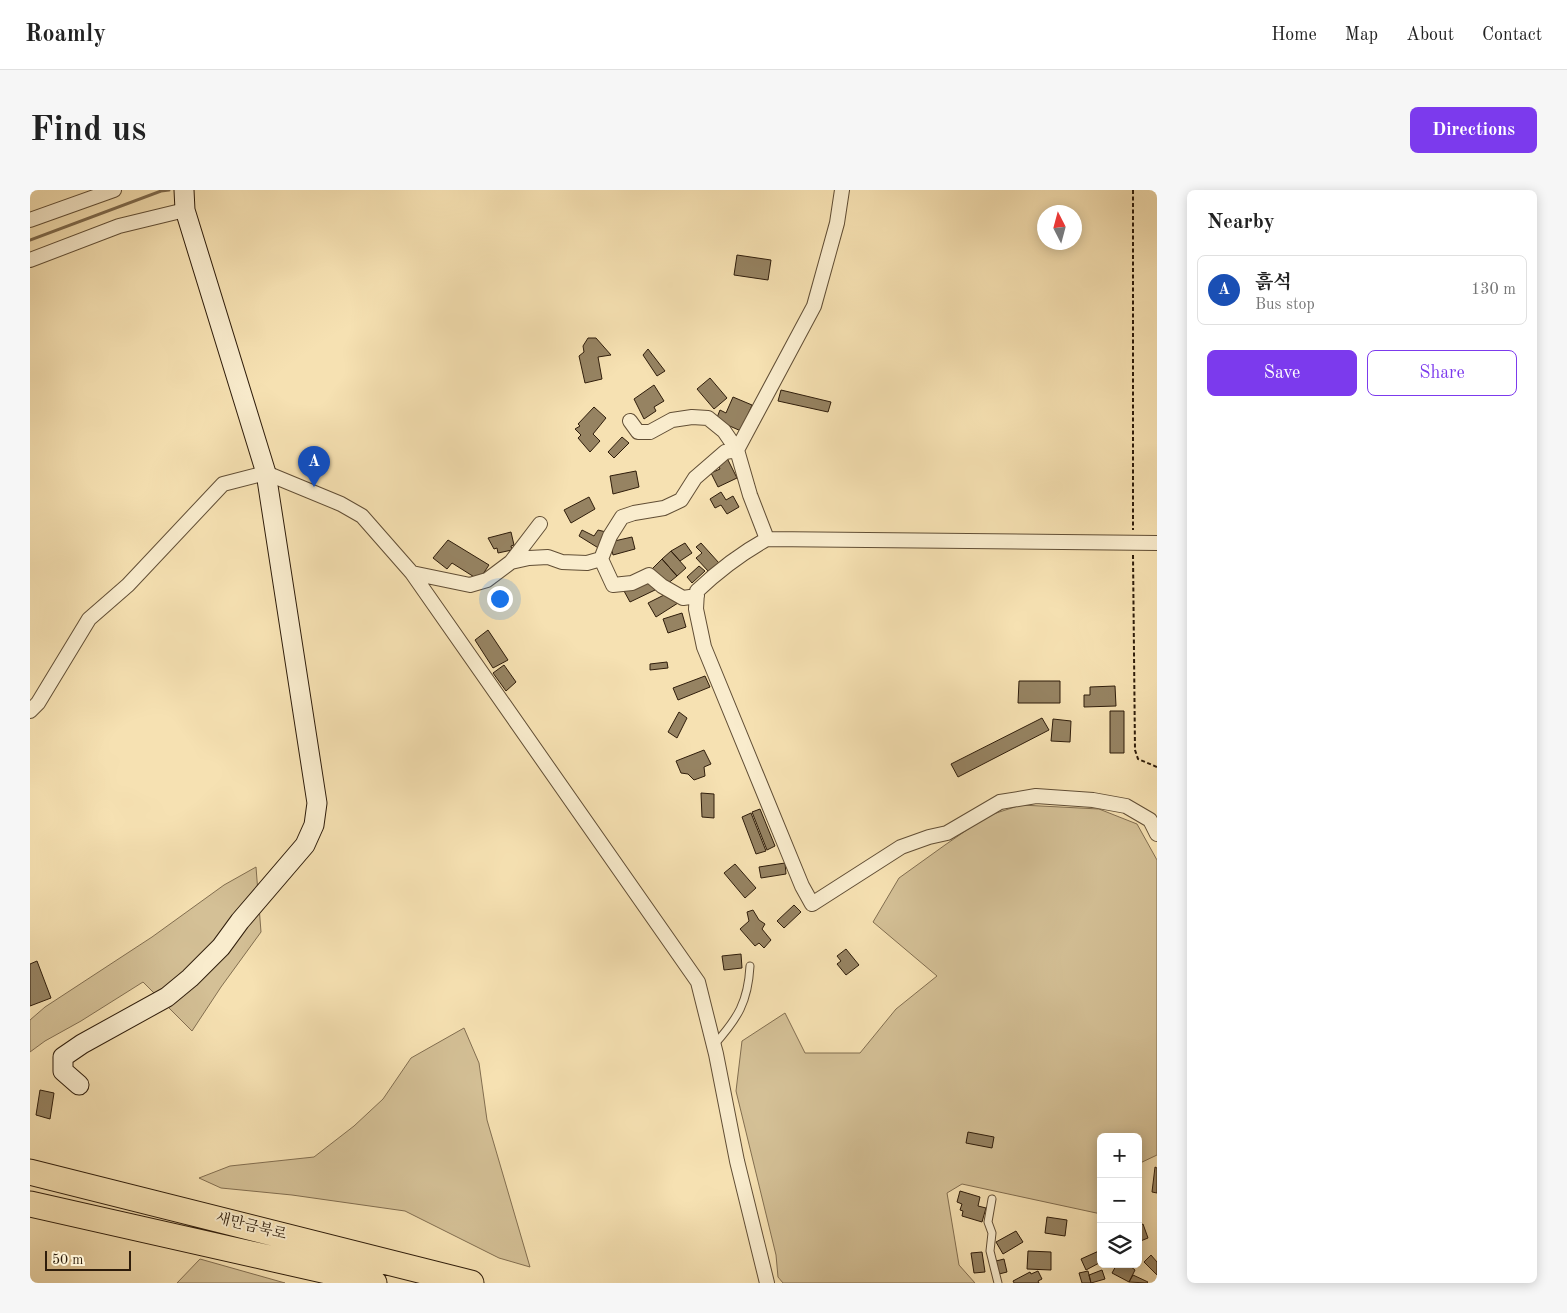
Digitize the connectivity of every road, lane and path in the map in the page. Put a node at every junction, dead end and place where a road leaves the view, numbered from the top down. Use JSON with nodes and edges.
{"nodes":[{"id":1,"x":114,"y":190,"type":"edge"},
{"id":2,"x":842,"y":190,"type":"edge"},
{"id":3,"x":1133,"y":190,"type":"edge"},
{"id":4,"x":184,"y":199,"type":"edge"},
{"id":5,"x":30,"y":220,"type":"edge"},
{"id":6,"x":30,"y":260,"type":"edge"},
{"id":7,"x":630,"y":421,"type":"dead end"},
{"id":8,"x":737,"y":450,"type":"junction"},
{"id":9,"x":266,"y":473,"type":"junction"},
{"id":10,"x":540,"y":524,"type":"dead end"},
{"id":11,"x":767,"y":539,"type":"junction"},
{"id":12,"x":1133,"y":543,"type":"junction"},
{"id":13,"x":1157,"y":543,"type":"edge"},
{"id":14,"x":601,"y":559,"type":"junction"},
{"id":15,"x":511,"y":562,"type":"junction"},
{"id":16,"x":412,"y":573,"type":"junction"},
{"id":17,"x":697,"y":596,"type":"junction"},
{"id":18,"x":30,"y":712,"type":"edge"},
{"id":19,"x":1157,"y":767,"type":"edge"},
{"id":20,"x":1157,"y":834,"type":"edge"},
{"id":21,"x":750,"y":966,"type":"dead end"},
{"id":22,"x":714,"y":1045,"type":"junction"},
{"id":23,"x":80,"y":1085,"type":"dead end"},
{"id":24,"x":30,"y":1172,"type":"edge"},
{"id":25,"x":992,"y":1199,"type":"dead end"},
{"id":26,"x":30,"y":1204,"type":"edge"},
{"id":27,"x":374,"y":1283,"type":"edge"},
{"id":28,"x":471,"y":1283,"type":"edge"},
{"id":29,"x":767,"y":1283,"type":"edge"},
{"id":30,"x":998,"y":1283,"type":"edge"}],
"edges":[{"from":1,"to":5,"type":"street"},
{"from":2,"to":8,"type":"street"},
{"from":3,"to":12,"type":"path"},
{"from":4,"to":6,"type":"street"},
{"from":4,"to":9,"type":"street"},
{"from":7,"to":8,"type":"street"},
{"from":8,"to":11,"type":"street"},
{"from":8,"to":14,"type":"street"},
{"from":9,"to":16,"type":"street"},
{"from":9,"to":18,"type":"street"},
{"from":9,"to":23,"type":"street"},
{"from":10,"to":15,"type":"street"},
{"from":11,"to":12,"type":"street"},
{"from":11,"to":17,"type":"street"},
{"from":12,"to":13,"type":"street"},
{"from":12,"to":19,"type":"path"},
{"from":14,"to":15,"type":"street"},
{"from":14,"to":17,"type":"street"},
{"from":15,"to":16,"type":"street"},
{"from":16,"to":22,"type":"street"},
{"from":17,"to":20,"type":"street"},
{"from":21,"to":22,"type":"lane"},
{"from":22,"to":29,"type":"street"},
{"from":24,"to":28,"type":"highway","name":"새만금북로"},
{"from":25,"to":30,"type":"lane"},
{"from":26,"to":27,"type":"highway","name":"새만금북로"}]}
